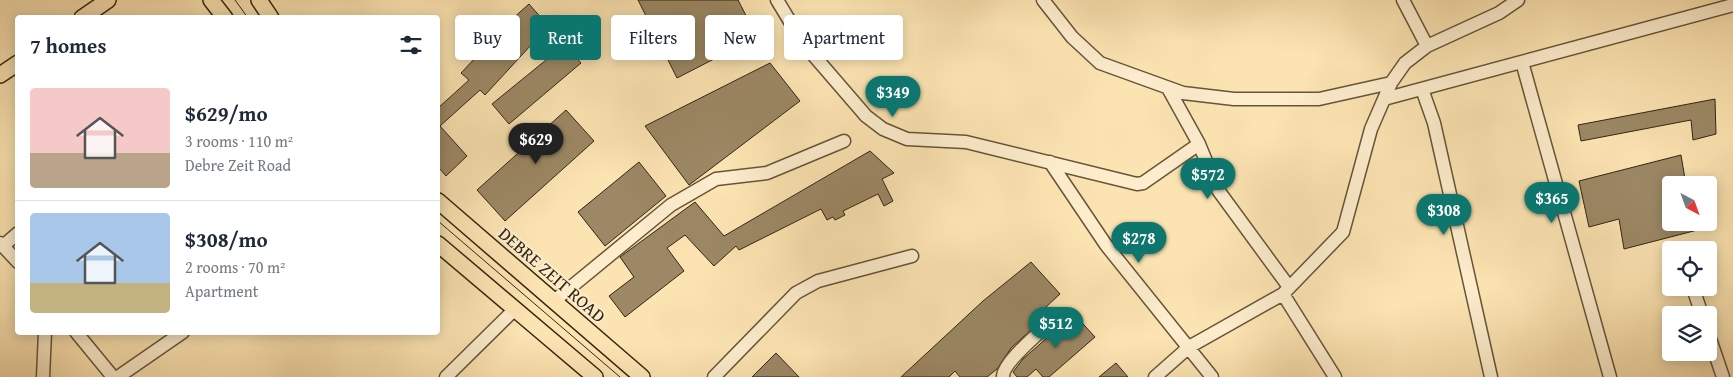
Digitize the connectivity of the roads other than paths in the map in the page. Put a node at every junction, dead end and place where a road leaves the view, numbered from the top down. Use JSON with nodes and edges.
{"nodes":[{"id":1,"x":108,"y":0,"type":"edge"},
{"id":2,"x":211,"y":0,"type":"edge"},
{"id":3,"x":259,"y":0,"type":"edge"},
{"id":4,"x":777,"y":0,"type":"edge"},
{"id":5,"x":1043,"y":0,"type":"edge"},
{"id":6,"x":1404,"y":0,"type":"edge"},
{"id":7,"x":1518,"y":0,"type":"edge"},
{"id":8,"x":1733,"y":5,"type":"edge"},
{"id":9,"x":86,"y":15,"type":"edge"},
{"id":10,"x":223,"y":15,"type":"edge"},
{"id":11,"x":269,"y":15,"type":"edge"},
{"id":12,"x":1428,"y":46,"type":"junction"},
{"id":13,"x":1522,"y":62,"type":"junction"},
{"id":14,"x":15,"y":65,"type":"edge"},
{"id":15,"x":0,"y":75,"type":"edge"},
{"id":16,"x":1391,"y":83,"type":"junction"},
{"id":17,"x":1168,"y":88,"type":"junction"},
{"id":18,"x":1422,"y":89,"type":"junction"},
{"id":19,"x":1384,"y":99,"type":"junction"},
{"id":20,"x":844,"y":141,"type":"dead end"},
{"id":21,"x":1199,"y":144,"type":"junction"},
{"id":22,"x":1050,"y":162,"type":"junction"},
{"id":23,"x":440,"y":203,"type":"edge"},
{"id":24,"x":15,"y":235,"type":"edge"},
{"id":25,"x":2,"y":244,"type":"edge"},
{"id":26,"x":440,"y":246,"type":"edge"},
{"id":27,"x":912,"y":256,"type":"dead end"},
{"id":28,"x":15,"y":259,"type":"edge"},
{"id":29,"x":1286,"y":290,"type":"junction"},
{"id":30,"x":554,"y":301,"type":"junction"},
{"id":31,"x":514,"y":310,"type":"junction"},
{"id":32,"x":1058,"y":316,"type":"dead end"},
{"id":33,"x":45,"y":335,"type":"edge"},
{"id":34,"x":78,"y":335,"type":"edge"},
{"id":35,"x":179,"y":335,"type":"edge"},
{"id":36,"x":1190,"y":348,"type":"junction"},
{"id":37,"x":1717,"y":359,"type":"edge"},
{"id":38,"x":43,"y":377,"type":"edge"},
{"id":39,"x":113,"y":377,"type":"edge"},
{"id":40,"x":118,"y":377,"type":"edge"},
{"id":41,"x":446,"y":377,"type":"edge"},
{"id":42,"x":595,"y":377,"type":"edge"},
{"id":43,"x":642,"y":377,"type":"edge"},
{"id":44,"x":714,"y":377,"type":"edge"},
{"id":45,"x":1003,"y":377,"type":"edge"},
{"id":46,"x":1155,"y":377,"type":"edge"},
{"id":47,"x":1212,"y":377,"type":"edge"},
{"id":48,"x":1335,"y":377,"type":"edge"},
{"id":49,"x":1492,"y":377,"type":"edge"},
{"id":50,"x":1610,"y":377,"type":"edge"},
{"id":51,"x":1723,"y":377,"type":"edge"}],
"edges":[{"from":1,"to":9,"type":"main road"},
{"from":2,"to":10,"type":"main road"},
{"from":3,"to":11,"type":"main road"},
{"from":4,"to":22,"type":"street"},
{"from":5,"to":17,"type":"street"},
{"from":6,"to":12,"type":"street"},
{"from":7,"to":12,"type":"street"},
{"from":8,"to":13,"type":"street"},
{"from":12,"to":16,"type":"street"},
{"from":13,"to":18,"type":"street"},
{"from":13,"to":50,"type":"street"},
{"from":14,"to":15,"type":"main road"},
{"from":16,"to":17,"type":"street"},
{"from":16,"to":19,"type":"street"},
{"from":17,"to":21,"type":"street"},
{"from":18,"to":19,"type":"street"},
{"from":18,"to":49,"type":"street"},
{"from":19,"to":29,"type":"street"},
{"from":20,"to":30,"type":"street"},
{"from":21,"to":22,"type":"street"},
{"from":21,"to":29,"type":"street"},
{"from":22,"to":36,"type":"street"},
{"from":23,"to":30,"type":"main road","name":"DEBRE ZEIT ROAD"},
{"from":24,"to":25,"type":"street"},
{"from":25,"to":28,"type":"street"},
{"from":26,"to":31,"type":"main road"},
{"from":27,"to":44,"type":"street"},
{"from":29,"to":36,"type":"street"},
{"from":29,"to":48,"type":"street"},
{"from":30,"to":43,"type":"main road","name":"DEBRE ZEIT ROAD"},
{"from":31,"to":41,"type":"street"},
{"from":31,"to":42,"type":"main road"},
{"from":32,"to":45,"type":"street"},
{"from":33,"to":38,"type":"street"},
{"from":34,"to":39,"type":"street"},
{"from":35,"to":40,"type":"street"},
{"from":36,"to":46,"type":"street"},
{"from":36,"to":47,"type":"street"},
{"from":37,"to":51,"type":"street"}]}
